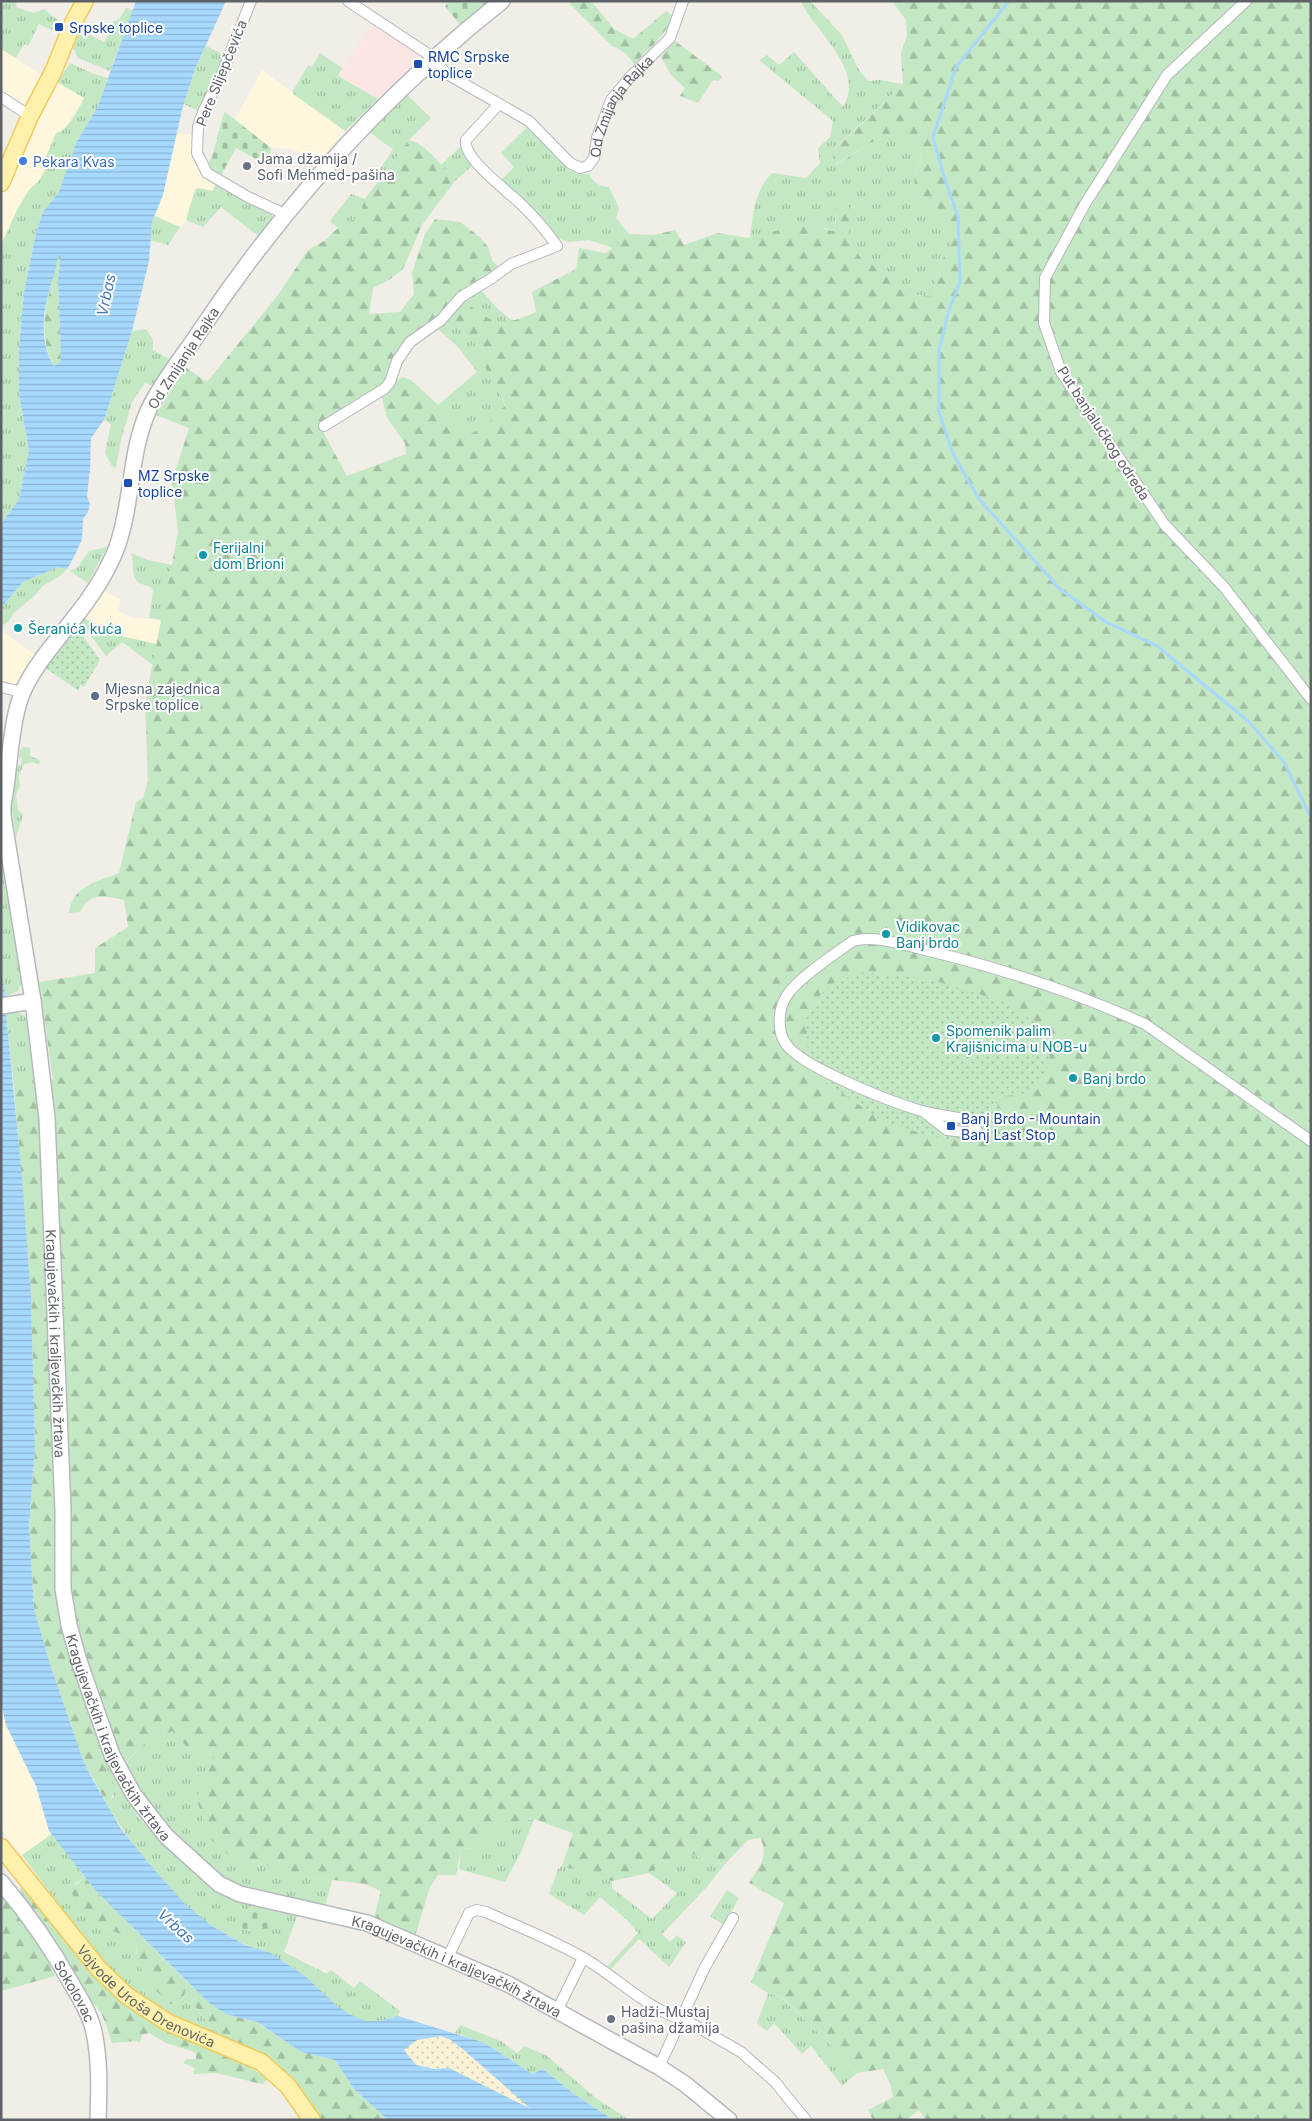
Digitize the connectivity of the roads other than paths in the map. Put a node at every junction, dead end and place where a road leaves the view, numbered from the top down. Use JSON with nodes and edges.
{"nodes":[{"id":1,"x":85,"y":1,"type":"edge"},
{"id":2,"x":251,"y":1,"type":"edge"},
{"id":3,"x":502,"y":1,"type":"edge"},
{"id":4,"x":683,"y":1,"type":"edge"},
{"id":5,"x":1246,"y":1,"type":"edge"},
{"id":6,"x":354,"y":2,"type":"edge"},
{"id":7,"x":433,"y":59,"type":"junction"},
{"id":8,"x":1,"y":97,"type":"edge"},
{"id":9,"x":499,"y":104,"type":"junction"},
{"id":10,"x":30,"y":116,"type":"junction"},
{"id":11,"x":1,"y":183,"type":"edge"},
{"id":12,"x":287,"y":215,"type":"junction"},
{"id":13,"x":324,"y":426,"type":"dead end"},
{"id":14,"x":1,"y":687,"type":"edge"},
{"id":15,"x":22,"y":692,"type":"junction"},
{"id":16,"x":1311,"y":699,"type":"edge"},
{"id":17,"x":33,"y":1000,"type":"junction"},
{"id":18,"x":8,"y":1005,"type":"edge"},
{"id":19,"x":923,"y":1111,"type":"dead end"},
{"id":20,"x":1311,"y":1141,"type":"edge"},
{"id":21,"x":1,"y":1846,"type":"edge"},
{"id":22,"x":1,"y":1882,"type":"edge"},
{"id":23,"x":734,"y":1918,"type":"dead end"},
{"id":24,"x":448,"y":1957,"type":"junction"},
{"id":25,"x":584,"y":1958,"type":"junction"},
{"id":26,"x":558,"y":2011,"type":"junction"},
{"id":27,"x":680,"y":2021,"type":"junction"},
{"id":28,"x":659,"y":2067,"type":"junction"},
{"id":29,"x":98,"y":2120,"type":"edge"},
{"id":30,"x":312,"y":2120,"type":"edge"},
{"id":31,"x":729,"y":2120,"type":"edge"},
{"id":32,"x":806,"y":2120,"type":"edge"}],
"edges":[{"from":1,"to":10,"type":"main road"},
{"from":2,"to":12,"type":"street","name":"Pere Slijepčevića"},
{"from":3,"to":7,"type":"street","name":"Od Zmijanja Rajka"},
{"from":4,"to":9,"type":"street","name":"Od Zmijanja Rajka"},
{"from":5,"to":16,"type":"street","name":"Put banjalučkog odreda"},
{"from":6,"to":7,"type":"street"},
{"from":7,"to":9,"type":"street","name":"Od Zmijanja Rajka"},
{"from":7,"to":12,"type":"street","name":"Od Zmijanja Rajka"},
{"from":8,"to":10,"type":"street"},
{"from":9,"to":13,"type":"street"},
{"from":10,"to":11,"type":"main road"},
{"from":12,"to":15,"type":"street","name":"Od Zmijanja Rajka"},
{"from":14,"to":15,"type":"street"},
{"from":15,"to":17,"type":"street","name":"Od Zmijanja Rajka"},
{"from":17,"to":18,"type":"street"},
{"from":17,"to":24,"type":"street","name":"Kragujevačkih i kraljevačkih žrtava"},
{"from":19,"to":20,"type":"street"},
{"from":21,"to":30,"type":"main road","name":"Vojvode Uroša Drenovića"},
{"from":22,"to":29,"type":"street","name":"Sokolovac"},
{"from":23,"to":27,"type":"street"},
{"from":24,"to":25,"type":"street"},
{"from":24,"to":26,"type":"street","name":"Kragujevačkih i kraljevačkih žrtava"},
{"from":25,"to":26,"type":"street"},
{"from":25,"to":27,"type":"street"},
{"from":26,"to":28,"type":"street","name":"Kragujevačkih i kraljevačkih žrtava"},
{"from":27,"to":28,"type":"street"},
{"from":27,"to":32,"type":"street"},
{"from":28,"to":31,"type":"street","name":"Kragujevačkih i kraljevačkih žrtava"}]}
